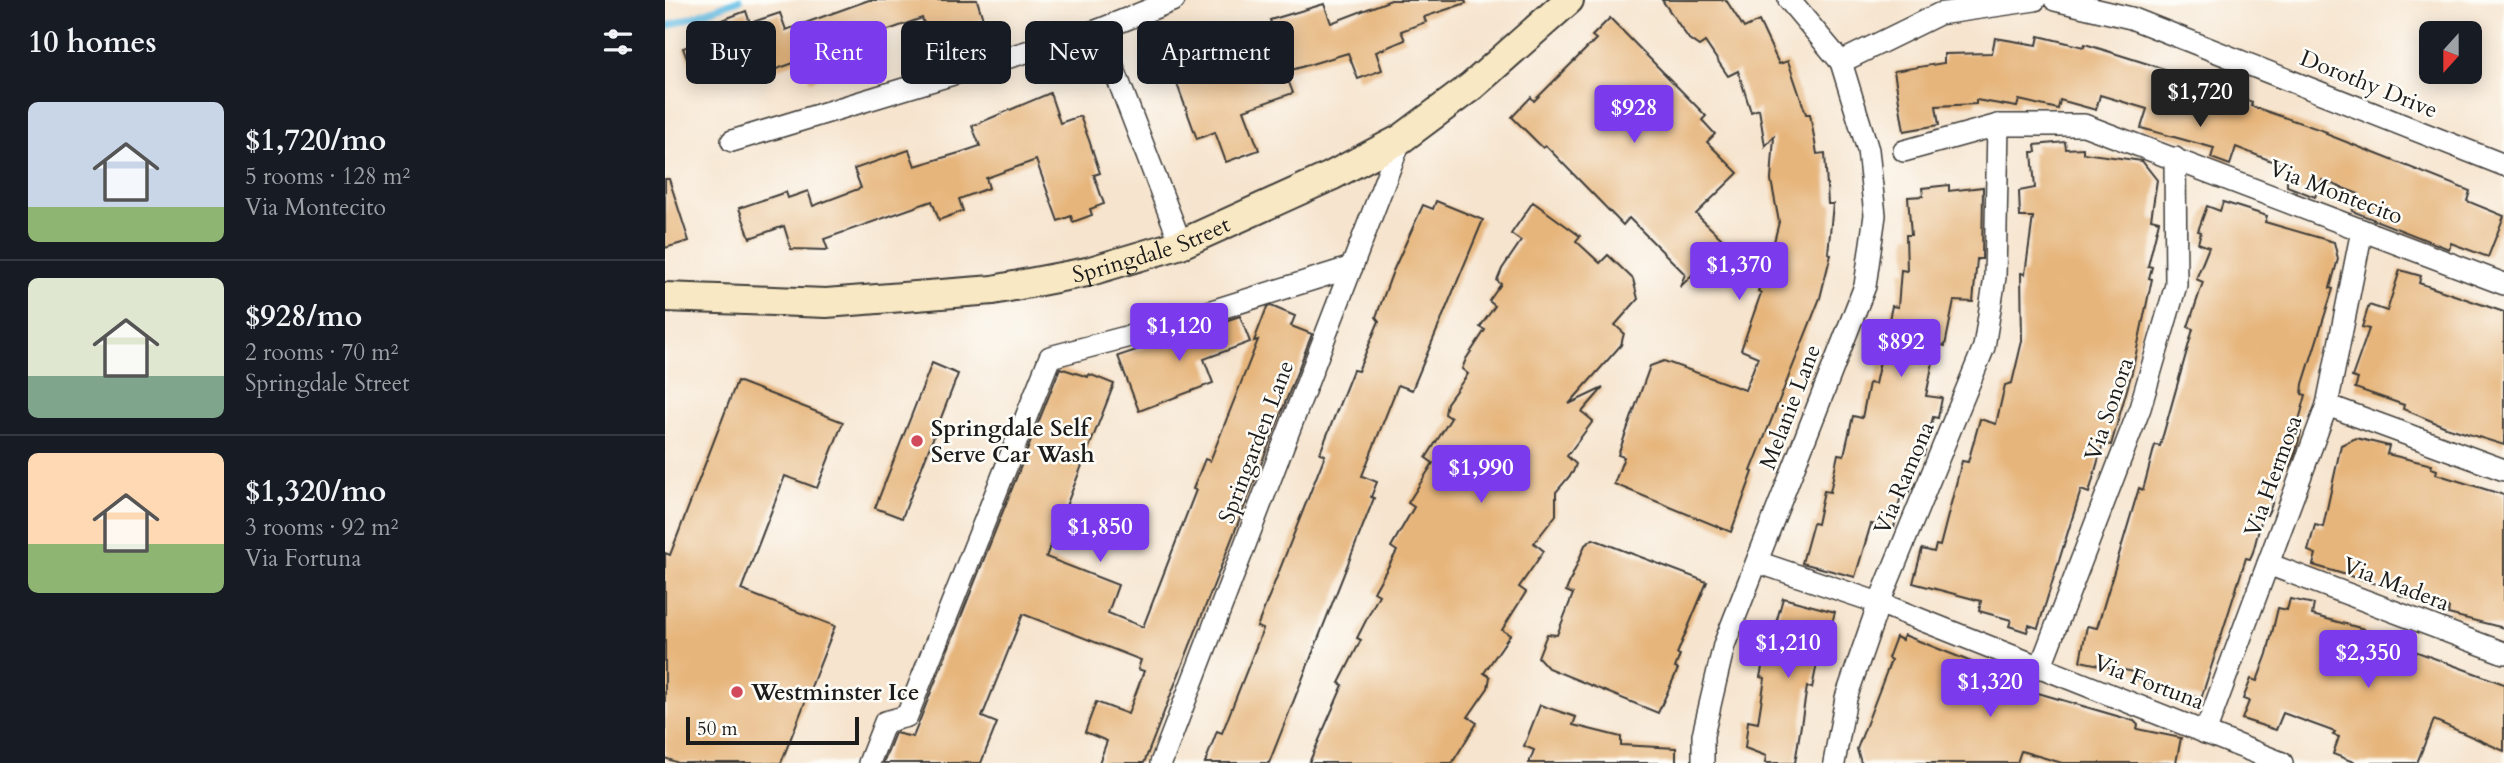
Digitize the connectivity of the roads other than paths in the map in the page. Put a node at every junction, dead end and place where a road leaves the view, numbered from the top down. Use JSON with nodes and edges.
{"nodes":[{"id":1,"x":1174,"y":0,"type":"edge"},
{"id":2,"x":1569,"y":0,"type":"edge"},
{"id":3,"x":1789,"y":0,"type":"edge"},
{"id":4,"x":2035,"y":0,"type":"edge"},
{"id":5,"x":2055,"y":0,"type":"edge"},
{"id":6,"x":1122,"y":21,"type":"edge"},
{"id":7,"x":1025,"y":52,"type":"edge"},
{"id":8,"x":1841,"y":62,"type":"junction"},
{"id":9,"x":1120,"y":84,"type":"edge"},
{"id":10,"x":1998,"y":125,"type":"junction"},
{"id":11,"x":1401,"y":139,"type":"junction"},
{"id":12,"x":732,"y":141,"type":"dead end"},
{"id":13,"x":1904,"y":150,"type":"dead end"},
{"id":14,"x":2175,"y":158,"type":"junction"},
{"id":15,"x":2504,"y":165,"type":"edge"},
{"id":16,"x":2362,"y":230,"type":"junction"},
{"id":17,"x":1181,"y":244,"type":"junction"},
{"id":18,"x":1352,"y":267,"type":"junction"},
{"id":19,"x":2504,"y":284,"type":"edge"},
{"id":20,"x":665,"y":297,"type":"edge"},
{"id":21,"x":2327,"y":405,"type":"junction"},
{"id":22,"x":2504,"y":470,"type":"edge"},
{"id":23,"x":1757,"y":562,"type":"junction"},
{"id":24,"x":2269,"y":564,"type":"junction"},
{"id":25,"x":1879,"y":603,"type":"junction"},
{"id":26,"x":2504,"y":653,"type":"edge"},
{"id":27,"x":2040,"y":668,"type":"junction"},
{"id":28,"x":2205,"y":733,"type":"junction"},
{"id":29,"x":869,"y":763,"type":"edge"},
{"id":30,"x":1161,"y":763,"type":"edge"},
{"id":31,"x":1703,"y":763,"type":"edge"},
{"id":32,"x":1834,"y":763,"type":"edge"},
{"id":33,"x":2282,"y":763,"type":"edge"}],
"edges":[{"from":1,"to":6,"type":"street"},
{"from":2,"to":11,"type":"main road","name":"Springdale Street"},
{"from":3,"to":8,"type":"street","name":"Melanie Lane"},
{"from":4,"to":8,"type":"street"},
{"from":5,"to":15,"type":"street","name":"Dorothy Drive"},
{"from":7,"to":12,"type":"street"},
{"from":8,"to":23,"type":"street","name":"Melanie Lane"},
{"from":9,"to":17,"type":"street"},
{"from":10,"to":13,"type":"street","name":"Via Montecito"},
{"from":10,"to":14,"type":"street","name":"Via Montecito"},
{"from":10,"to":25,"type":"street","name":"Via Ramona"},
{"from":11,"to":17,"type":"main road","name":"Springdale Street"},
{"from":11,"to":18,"type":"street","name":"Springarden Lane"},
{"from":14,"to":16,"type":"street","name":"Via Montecito"},
{"from":14,"to":27,"type":"street","name":"Via Sonora"},
{"from":16,"to":19,"type":"street","name":"Via Montecito"},
{"from":16,"to":21,"type":"street","name":"Via Hermosa"},
{"from":17,"to":20,"type":"main road","name":"Springdale Street"},
{"from":18,"to":29,"type":"street"},
{"from":18,"to":30,"type":"street","name":"Springarden Lane"},
{"from":21,"to":22,"type":"street"},
{"from":21,"to":24,"type":"street","name":"Via Hermosa"},
{"from":23,"to":25,"type":"street","name":"Via Fortuna"},
{"from":23,"to":31,"type":"street","name":"Melanie Lane"},
{"from":24,"to":26,"type":"street","name":"Via Madera"},
{"from":24,"to":28,"type":"street","name":"Via Hermosa"},
{"from":25,"to":27,"type":"street","name":"Via Fortuna"},
{"from":25,"to":32,"type":"street","name":"Via Ramona"},
{"from":27,"to":28,"type":"street","name":"Via Fortuna"},
{"from":28,"to":33,"type":"street","name":"Via Fortuna"}]}
